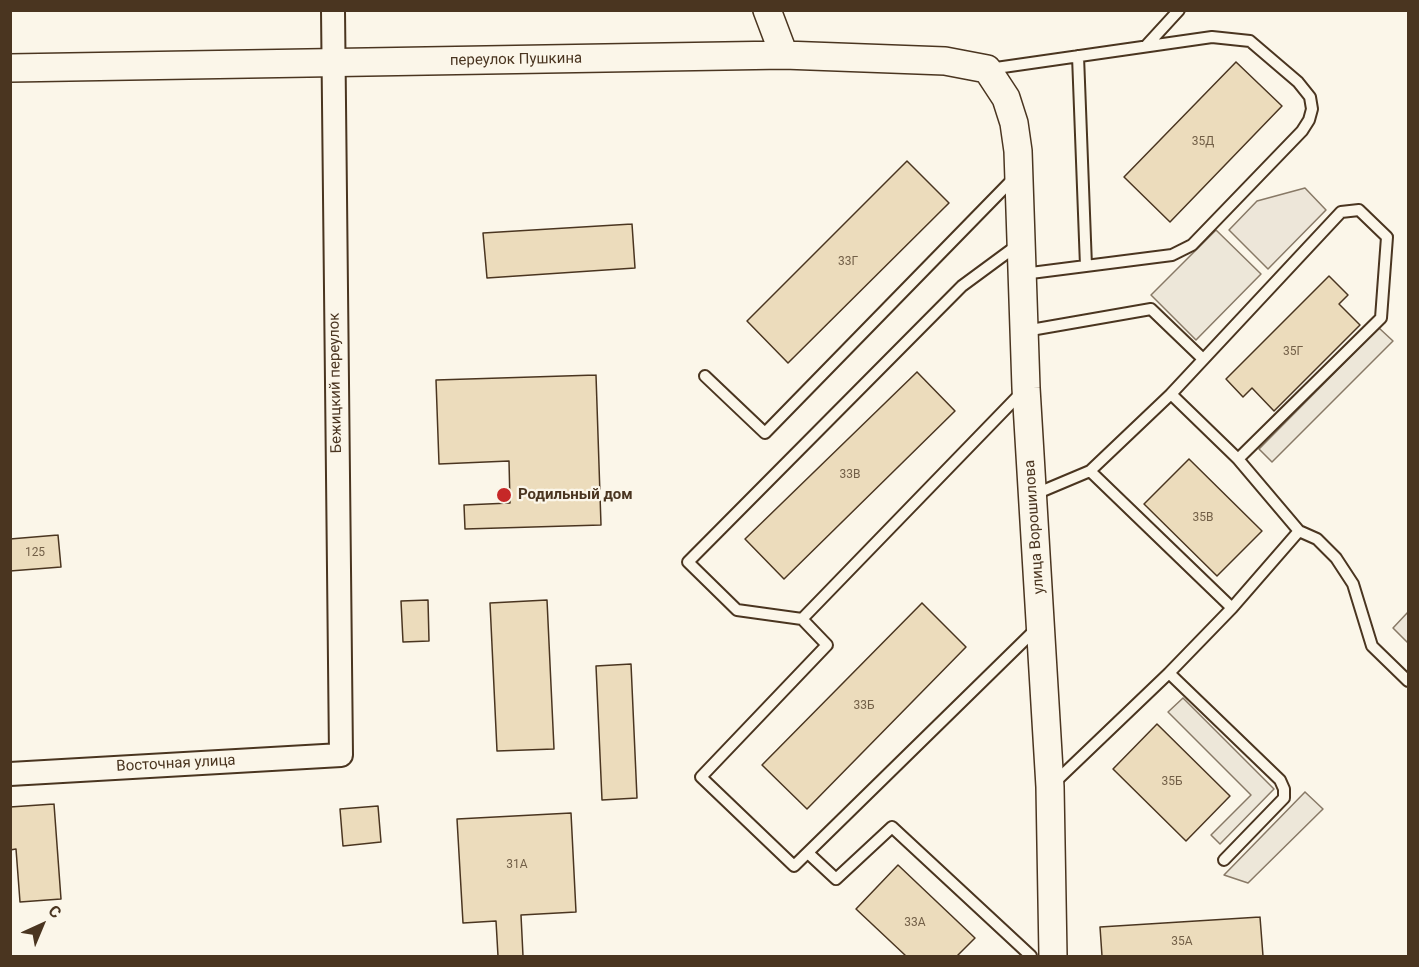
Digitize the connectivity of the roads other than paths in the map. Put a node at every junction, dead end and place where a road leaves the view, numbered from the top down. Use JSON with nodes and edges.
{"nodes":[{"id":1,"x":333,"y":10,"type":"edge"},
{"id":2,"x":767,"y":10,"type":"edge"},
{"id":3,"x":1179,"y":10,"type":"edge"},
{"id":4,"x":1146,"y":46,"type":"junction"},
{"id":5,"x":784,"y":55,"type":"junction"},
{"id":6,"x":1078,"y":56,"type":"junction"},
{"id":7,"x":333,"y":64,"type":"junction"},
{"id":8,"x":10,"y":68,"type":"edge"},
{"id":9,"x":987,"y":69,"type":"junction"},
{"id":10,"x":1019,"y":173,"type":"junction"},
{"id":11,"x":1021,"y":242,"type":"junction"},
{"id":12,"x":1086,"y":266,"type":"junction"},
{"id":13,"x":1023,"y":274,"type":"junction"},
{"id":14,"x":1024,"y":331,"type":"junction"},
{"id":15,"x":1203,"y":359,"type":"junction"},
{"id":16,"x":705,"y":376,"type":"dead end"},
{"id":17,"x":1026,"y":388,"type":"junction"},
{"id":18,"x":1171,"y":394,"type":"junction"},
{"id":19,"x":1238,"y":459,"type":"junction"},
{"id":20,"x":1090,"y":471,"type":"junction"},
{"id":21,"x":1033,"y":495,"type":"junction"},
{"id":22,"x":1299,"y":531,"type":"junction"},
{"id":23,"x":1232,"y":608,"type":"junction"},
{"id":24,"x":802,"y":619,"type":"junction"},
{"id":25,"x":1041,"y":624,"type":"junction"},
{"id":26,"x":1169,"y":673,"type":"junction"},
{"id":27,"x":1408,"y":681,"type":"edge"},
{"id":28,"x":341,"y":755,"type":"joint"},
{"id":29,"x":10,"y":774,"type":"edge"},
{"id":30,"x":1050,"y":787,"type":"junction"},
{"id":31,"x":808,"y":853,"type":"junction"},
{"id":32,"x":1224,"y":860,"type":"dead end"},
{"id":33,"x":1031,"y":957,"type":"edge"},
{"id":34,"x":1053,"y":957,"type":"edge"}],
"edges":[{"from":1,"to":7,"type":"street","name":"Бежицкий переулок"},
{"from":2,"to":5,"type":"street"},
{"from":3,"to":4,"type":"lane"},
{"from":4,"to":6,"type":"lane"},
{"from":4,"to":12,"type":"lane"},
{"from":5,"to":7,"type":"street","name":"переулок Пушкина"},
{"from":5,"to":9,"type":"street","name":"переулок Пушкина"},
{"from":6,"to":9,"type":"lane"},
{"from":6,"to":12,"type":"lane"},
{"from":7,"to":8,"type":"street","name":"переулок Пушкина"},
{"from":7,"to":28,"type":"street","name":"Бежицкий переулок"},
{"from":9,"to":10,"type":"street","name":"улица Ворошилова"},
{"from":10,"to":11,"type":"street","name":"улица Ворошилова"},
{"from":10,"to":16,"type":"lane"},
{"from":11,"to":13,"type":"street","name":"улица Ворошилова"},
{"from":11,"to":24,"type":"lane"},
{"from":12,"to":13,"type":"lane"},
{"from":13,"to":14,"type":"street","name":"улица Ворошилова"},
{"from":14,"to":15,"type":"lane"},
{"from":14,"to":17,"type":"street","name":"улица Ворошилова"},
{"from":15,"to":18,"type":"lane"},
{"from":15,"to":19,"type":"lane"},
{"from":17,"to":21,"type":"street","name":"улица Ворошилова"},
{"from":17,"to":24,"type":"lane"},
{"from":18,"to":19,"type":"lane"},
{"from":18,"to":20,"type":"lane"},
{"from":19,"to":22,"type":"lane"},
{"from":20,"to":21,"type":"lane"},
{"from":20,"to":23,"type":"lane"},
{"from":21,"to":25,"type":"street","name":"улица Ворошилова"},
{"from":22,"to":23,"type":"lane"},
{"from":22,"to":27,"type":"lane"},
{"from":23,"to":26,"type":"lane"},
{"from":24,"to":31,"type":"lane"},
{"from":25,"to":30,"type":"street","name":"улица Ворошилова"},
{"from":25,"to":31,"type":"lane"},
{"from":26,"to":30,"type":"lane"},
{"from":26,"to":32,"type":"lane"},
{"from":28,"to":29,"type":"street","name":"Восточная улица"},
{"from":30,"to":34,"type":"street","name":"улица Ворошилова"},
{"from":31,"to":33,"type":"lane"}]}
